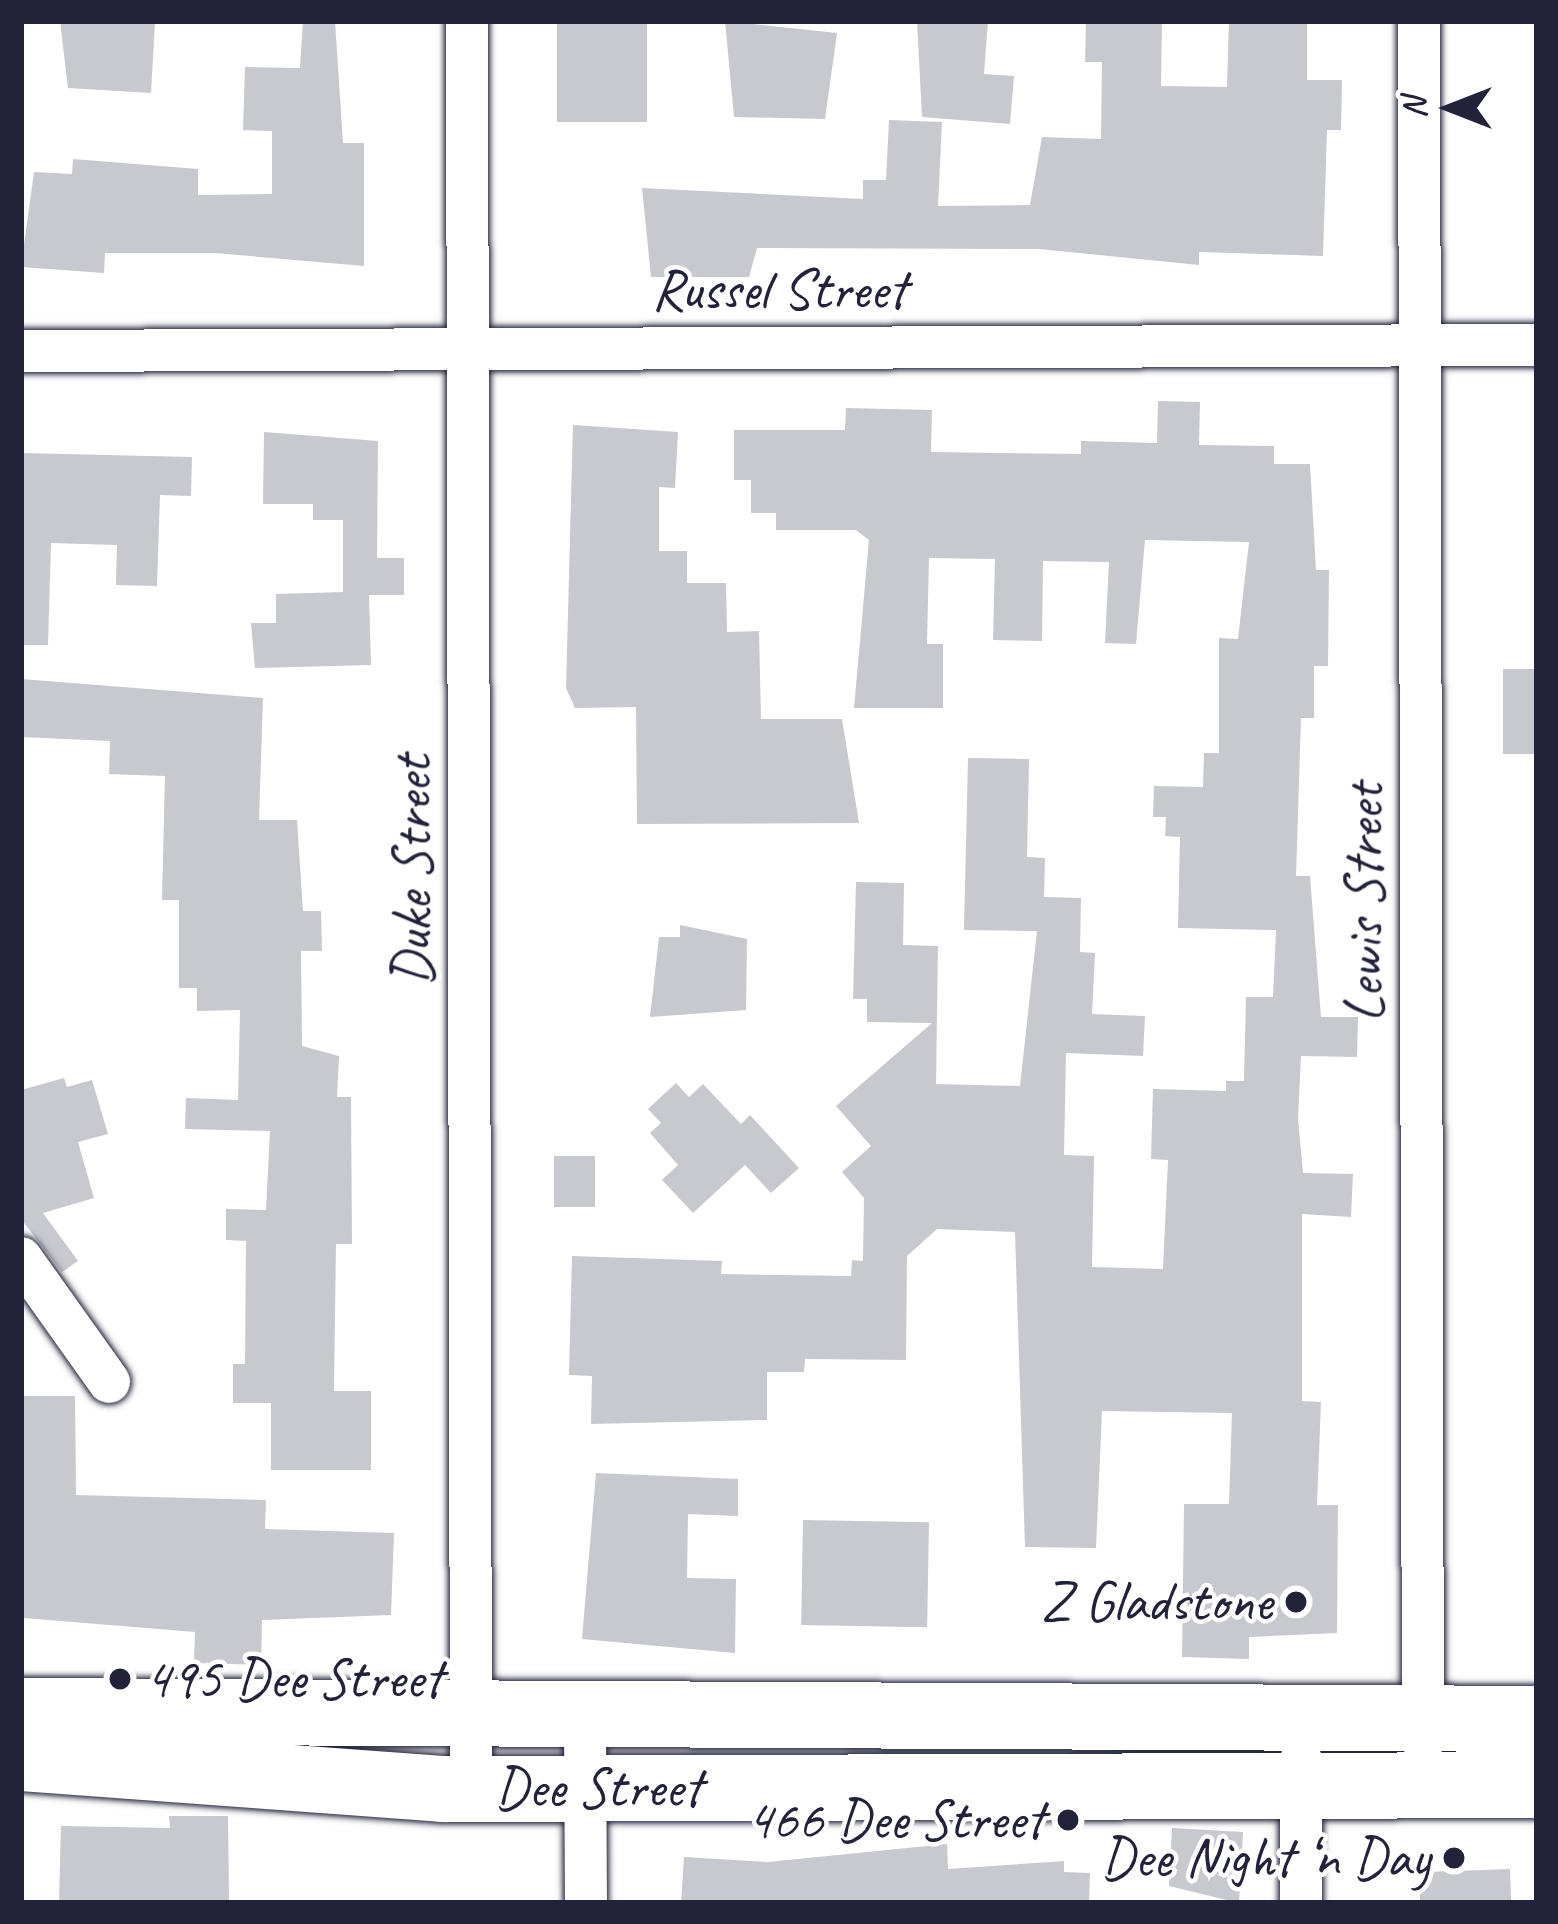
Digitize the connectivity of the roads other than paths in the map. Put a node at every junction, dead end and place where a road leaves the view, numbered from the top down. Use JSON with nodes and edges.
{"nodes":[{"id":1,"x":467,"y":21,"type":"edge"},
{"id":2,"x":1419,"y":21,"type":"edge"},
{"id":3,"x":1537,"y":345,"type":"edge"},
{"id":4,"x":1420,"y":346,"type":"junction"},
{"id":5,"x":468,"y":348,"type":"junction"},
{"id":6,"x":21,"y":351,"type":"edge"},
{"id":7,"x":21,"y":1258,"type":"edge"},
{"id":8,"x":109,"y":1382,"type":"dead end"},
{"id":9,"x":21,"y":1711,"type":"edge"},
{"id":10,"x":1422,"y":1719,"type":"junction"},
{"id":11,"x":1537,"y":1719,"type":"edge"},
{"id":12,"x":585,"y":1720,"type":"junction"},
{"id":13,"x":1301,"y":1720,"type":"junction"},
{"id":14,"x":471,"y":1721,"type":"junction"},
{"id":15,"x":21,"y":1758,"type":"edge"},
{"id":16,"x":1423,"y":1785,"type":"junction"},
{"id":17,"x":1537,"y":1785,"type":"edge"},
{"id":18,"x":1301,"y":1786,"type":"junction"},
{"id":19,"x":586,"y":1788,"type":"junction"},
{"id":20,"x":471,"y":1789,"type":"junction"},
{"id":21,"x":586,"y":1903,"type":"edge"},
{"id":22,"x":1301,"y":1903,"type":"edge"}],
"edges":[{"from":1,"to":5,"type":"street","name":"Duke Street"},
{"from":2,"to":4,"type":"street","name":"Lewis Street"},
{"from":3,"to":4,"type":"street","name":"Russel Street"},
{"from":4,"to":5,"type":"street","name":"Russel Street"},
{"from":4,"to":10,"type":"street","name":"Lewis Street"},
{"from":5,"to":6,"type":"street","name":"Russel Street"},
{"from":5,"to":14,"type":"street","name":"Duke Street"},
{"from":7,"to":8,"type":"street"},
{"from":9,"to":14,"type":"main road","name":"Dee Street"},
{"from":10,"to":11,"type":"main road","name":"Dee Street"},
{"from":10,"to":13,"type":"main road","name":"Dee Street"},
{"from":10,"to":16,"type":"street","name":"Lewis Street"},
{"from":12,"to":13,"type":"main road","name":"Dee Street"},
{"from":12,"to":14,"type":"main road","name":"Dee Street"},
{"from":12,"to":19,"type":"street"},
{"from":13,"to":18,"type":"street"},
{"from":14,"to":20,"type":"street","name":"Duke Street"},
{"from":15,"to":20,"type":"main road","name":"Dee Street"},
{"from":16,"to":17,"type":"main road","name":"Dee Street"},
{"from":16,"to":18,"type":"main road","name":"Dee Street"},
{"from":18,"to":19,"type":"main road","name":"Dee Street"},
{"from":18,"to":22,"type":"street"},
{"from":19,"to":20,"type":"main road","name":"Dee Street"},
{"from":19,"to":21,"type":"street"}]}
